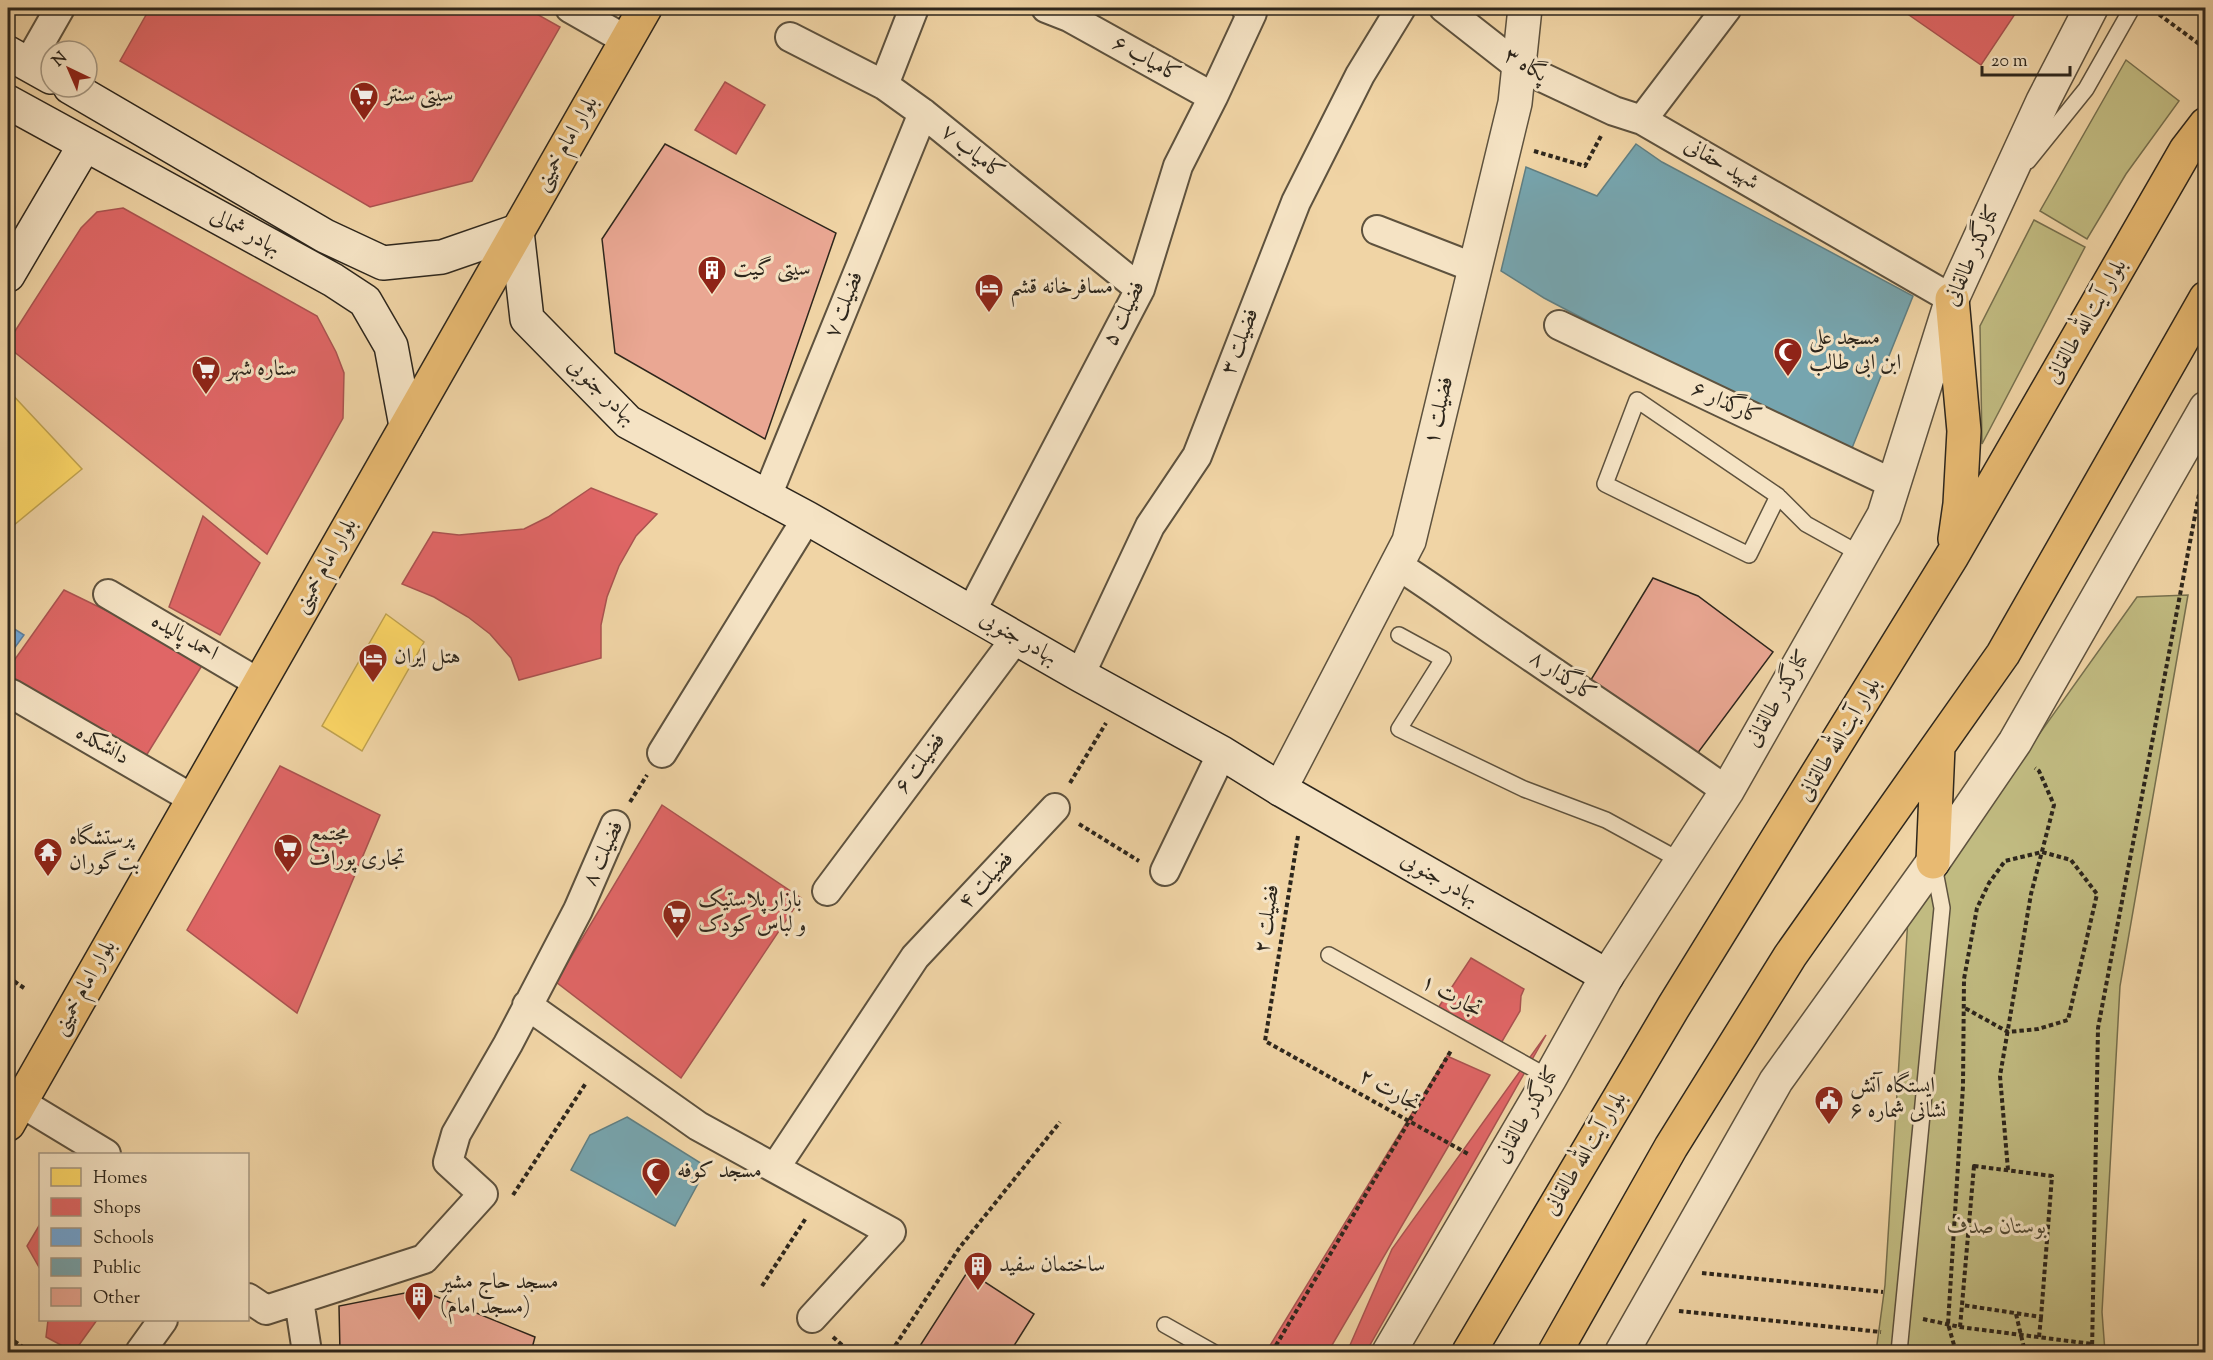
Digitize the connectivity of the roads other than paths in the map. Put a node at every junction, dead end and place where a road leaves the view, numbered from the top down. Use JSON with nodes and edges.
{"nodes":[{"id":1,"x":60,"y":8,"type":"edge"},
{"id":2,"x":570,"y":8,"type":"edge"},
{"id":3,"x":645,"y":8,"type":"edge"},
{"id":4,"x":914,"y":8,"type":"edge"},
{"id":5,"x":1046,"y":8,"type":"edge"},
{"id":6,"x":1246,"y":8,"type":"edge"},
{"id":7,"x":1401,"y":8,"type":"edge"},
{"id":8,"x":1444,"y":8,"type":"edge"},
{"id":9,"x":1525,"y":8,"type":"edge"},
{"id":10,"x":1726,"y":8,"type":"edge"},
{"id":11,"x":2091,"y":8,"type":"edge"},
{"id":12,"x":2132,"y":8,"type":"edge"},
{"id":13,"x":790,"y":37,"type":"dead end"},
{"id":14,"x":626,"y":40,"type":"junction"},
{"id":15,"x":29,"y":64,"type":"edge"},
{"id":16,"x":1518,"y":66,"type":"junction"},
{"id":17,"x":884,"y":85,"type":"junction"},
{"id":18,"x":1214,"y":97,"type":"junction"},
{"id":19,"x":91,"y":99,"type":"edge"},
{"id":20,"x":8,"y":102,"type":"edge"},
{"id":21,"x":1614,"y":111,"type":"joint"},
{"id":22,"x":923,"y":114,"type":"junction"},
{"id":23,"x":1642,"y":120,"type":"junction"},
{"id":24,"x":2205,"y":124,"type":"edge"},
{"id":25,"x":84,"y":146,"type":"junction"},
{"id":26,"x":1998,"y":199,"type":"junction"},
{"id":27,"x":1377,"y":230,"type":"dead end"},
{"id":28,"x":517,"y":231,"type":"junction"},
{"id":29,"x":1475,"y":268,"type":"junction"},
{"id":30,"x":8,"y":274,"type":"edge"},
{"id":31,"x":1140,"y":289,"type":"junction"},
{"id":32,"x":1952,"y":298,"type":"junction"},
{"id":33,"x":2205,"y":298,"type":"edge"},
{"id":34,"x":1559,"y":325,"type":"dead end"},
{"id":35,"x":2205,"y":408,"type":"edge"},
{"id":36,"x":406,"y":426,"type":"junction"},
{"id":37,"x":1894,"y":484,"type":"junction"},
{"id":38,"x":767,"y":496,"type":"junction"},
{"id":39,"x":1778,"y":496,"type":"junction"},
{"id":40,"x":807,"y":518,"type":"junction"},
{"id":41,"x":1862,"y":555,"type":"junction"},
{"id":42,"x":1952,"y":556,"type":"junction"},
{"id":43,"x":1397,"y":565,"type":"junction"},
{"id":44,"x":108,"y":594,"type":"dead end"},
{"id":45,"x":971,"y":612,"type":"junction"},
{"id":46,"x":1399,"y":635,"type":"dead end"},
{"id":47,"x":1016,"y":638,"type":"junction"},
{"id":48,"x":1080,"y":675,"type":"junction"},
{"id":49,"x":260,"y":683,"type":"junction"},
{"id":50,"x":12,"y":694,"type":"dead end"},
{"id":51,"x":1938,"y":747,"type":"junction"},
{"id":52,"x":662,"y":753,"type":"road end"},
{"id":53,"x":1222,"y":753,"type":"junction"},
{"id":54,"x":1727,"y":791,"type":"junction"},
{"id":55,"x":1292,"y":796,"type":"junction"},
{"id":56,"x":193,"y":799,"type":"junction"},
{"id":57,"x":1054,"y":808,"type":"road end"},
{"id":58,"x":615,"y":825,"type":"road end"},
{"id":59,"x":1681,"y":861,"type":"junction"},
{"id":60,"x":1933,"y":862,"type":"junction"},
{"id":61,"x":1165,"y":871,"type":"road end"},
{"id":62,"x":827,"y":891,"type":"dead end"},
{"id":63,"x":1329,"y":955,"type":"dead end"},
{"id":64,"x":1607,"y":976,"type":"junction"},
{"id":65,"x":526,"y":1005,"type":"junction"},
{"id":66,"x":1550,"y":1078,"type":"junction"},
{"id":67,"x":14,"y":1113,"type":"edge"},
{"id":68,"x":102,"y":1153,"type":"edge"},
{"id":69,"x":775,"y":1168,"type":"junction"},
{"id":70,"x":249,"y":1299,"type":"edge"},
{"id":71,"x":299,"y":1300,"type":"junction"},
{"id":72,"x":812,"y":1318,"type":"dead end"},
{"id":73,"x":162,"y":1321,"type":"edge"},
{"id":74,"x":1165,"y":1325,"type":"dead end"},
{"id":75,"x":140,"y":1353,"type":"edge"},
{"id":76,"x":307,"y":1353,"type":"edge"},
{"id":77,"x":1213,"y":1353,"type":"edge"},
{"id":78,"x":1389,"y":1353,"type":"edge"},
{"id":79,"x":1469,"y":1353,"type":"edge"},
{"id":80,"x":1555,"y":1353,"type":"edge"},
{"id":81,"x":1622,"y":1353,"type":"edge"},
{"id":82,"x":1899,"y":1353,"type":"edge"}],
"edges":[{"from":1,"to":15,"type":"street"},
{"from":2,"to":14,"type":"street"},
{"from":3,"to":14,"type":"main road","name":"بلوار امام خمینی"},
{"from":4,"to":17,"type":"street"},
{"from":5,"to":18,"type":"street","name":"کامیاب ۶"},
{"from":6,"to":18,"type":"street","name":"فضیلت ۵"},
{"from":7,"to":48,"type":"street","name":"فضیلت ۳"},
{"from":8,"to":16,"type":"street","name":"پگاه ۳"},
{"from":9,"to":16,"type":"street","name":"فضیلت ۱"},
{"from":10,"to":23,"type":"street"},
{"from":11,"to":26,"type":"street","name":"کنارگذر طالقانی"},
{"from":12,"to":26,"type":"lane"},
{"from":13,"to":17,"type":"street","name":"کامیاب ۷"},
{"from":14,"to":28,"type":"main road","name":"بلوار امام خمینی"},
{"from":16,"to":21,"type":"street","name":"پگاه ۳"},
{"from":16,"to":29,"type":"street","name":"فضیلت ۱"},
{"from":17,"to":22,"type":"street","name":"کامیاب ۷"},
{"from":18,"to":31,"type":"street","name":"فضیلت ۵"},
{"from":19,"to":28,"type":"street","name":"بهادر شمالی"},
{"from":20,"to":25,"type":"street","name":"بهادر شمالی"},
{"from":21,"to":23,"type":"street","name":"شهید حقانی"},
{"from":22,"to":31,"type":"street","name":"کامیاب ۷"},
{"from":22,"to":38,"type":"street","name":"فضیلت ۷"},
{"from":23,"to":32,"type":"street","name":"شهید حقانی"},
{"from":24,"to":42,"type":"main road","name":"بلوار آیت‌الله طالقانی"},
{"from":25,"to":30,"type":"street"},
{"from":25,"to":36,"type":"street","name":"بهادر شمالی"},
{"from":26,"to":32,"type":"street","name":"کنارگذر طالقانی"},
{"from":27,"to":29,"type":"street"},
{"from":28,"to":36,"type":"main road","name":"بلوار امام خمینی"},
{"from":28,"to":38,"type":"street","name":"بهادر جنوبی"},
{"from":29,"to":43,"type":"street","name":"فضیلت ۱"},
{"from":31,"to":45,"type":"street","name":"فضیلت ۵"},
{"from":32,"to":37,"type":"street","name":"کنارگذر طالقانی"},
{"from":32,"to":42,"type":"main road"},
{"from":33,"to":51,"type":"main road"},
{"from":34,"to":37,"type":"street","name":"کارگذار ۶"},
{"from":35,"to":60,"type":"street"},
{"from":36,"to":49,"type":"main road","name":"بلوار امام خمینی"},
{"from":37,"to":41,"type":"street","name":"کنارگذر طالقانی"},
{"from":38,"to":40,"type":"street","name":"بهادر جنوبی"},
{"from":39,"to":39,"type":"lane"},
{"from":39,"to":41,"type":"lane"},
{"from":40,"to":45,"type":"street","name":"بهادر جنوبی"},
{"from":40,"to":52,"type":"street"},
{"from":41,"to":54,"type":"street","name":"کنارگذر طالقانی"},
{"from":42,"to":79,"type":"main road","name":"بلوار آیت‌الله طالقانی"},
{"from":43,"to":54,"type":"street","name":"کارگذار ۸"},
{"from":43,"to":55,"type":"street","name":"فضیلت ۱"},
{"from":44,"to":49,"type":"street","name":"احمد پالیده"},
{"from":45,"to":47,"type":"street","name":"بهادر جنوبی"},
{"from":46,"to":59,"type":"lane"},
{"from":47,"to":48,"type":"street","name":"بهادر جنوبی"},
{"from":47,"to":62,"type":"street","name":"فضیلت ۶"},
{"from":48,"to":53,"type":"street","name":"بهادر جنوبی"},
{"from":49,"to":56,"type":"main road","name":"بلوار امام خمینی"},
{"from":50,"to":56,"type":"street","name":"دانشکده"},
{"from":51,"to":60,"type":"main road"},
{"from":51,"to":80,"type":"main road"},
{"from":53,"to":55,"type":"street","name":"بهادر جنوبی"},
{"from":53,"to":61,"type":"street"},
{"from":54,"to":59,"type":"street","name":"کنارگذر طالقانی"},
{"from":55,"to":64,"type":"street","name":"بهادر جنوبی"},
{"from":56,"to":67,"type":"main road","name":"بلوار امام خمینی"},
{"from":57,"to":69,"type":"street","name":"فضیلت ۴"},
{"from":58,"to":65,"type":"street","name":"فضیلت ۸"},
{"from":59,"to":64,"type":"street","name":"کنارگذر طالقانی"},
{"from":60,"to":81,"type":"street"},
{"from":60,"to":82,"type":"lane"},
{"from":63,"to":66,"type":"lane","name":"تجارت ۱"},
{"from":64,"to":66,"type":"street","name":"کنارگذر طالقانی"},
{"from":65,"to":69,"type":"street"},
{"from":65,"to":71,"type":"street","name":"فضیلت ۸"},
{"from":66,"to":78,"type":"street","name":"کنارگذر طالقانی"},
{"from":67,"to":68,"type":"street"},
{"from":69,"to":72,"type":"street"},
{"from":70,"to":71,"type":"street"},
{"from":71,"to":76,"type":"street"},
{"from":73,"to":75,"type":"street"},
{"from":74,"to":77,"type":"lane"}]}
